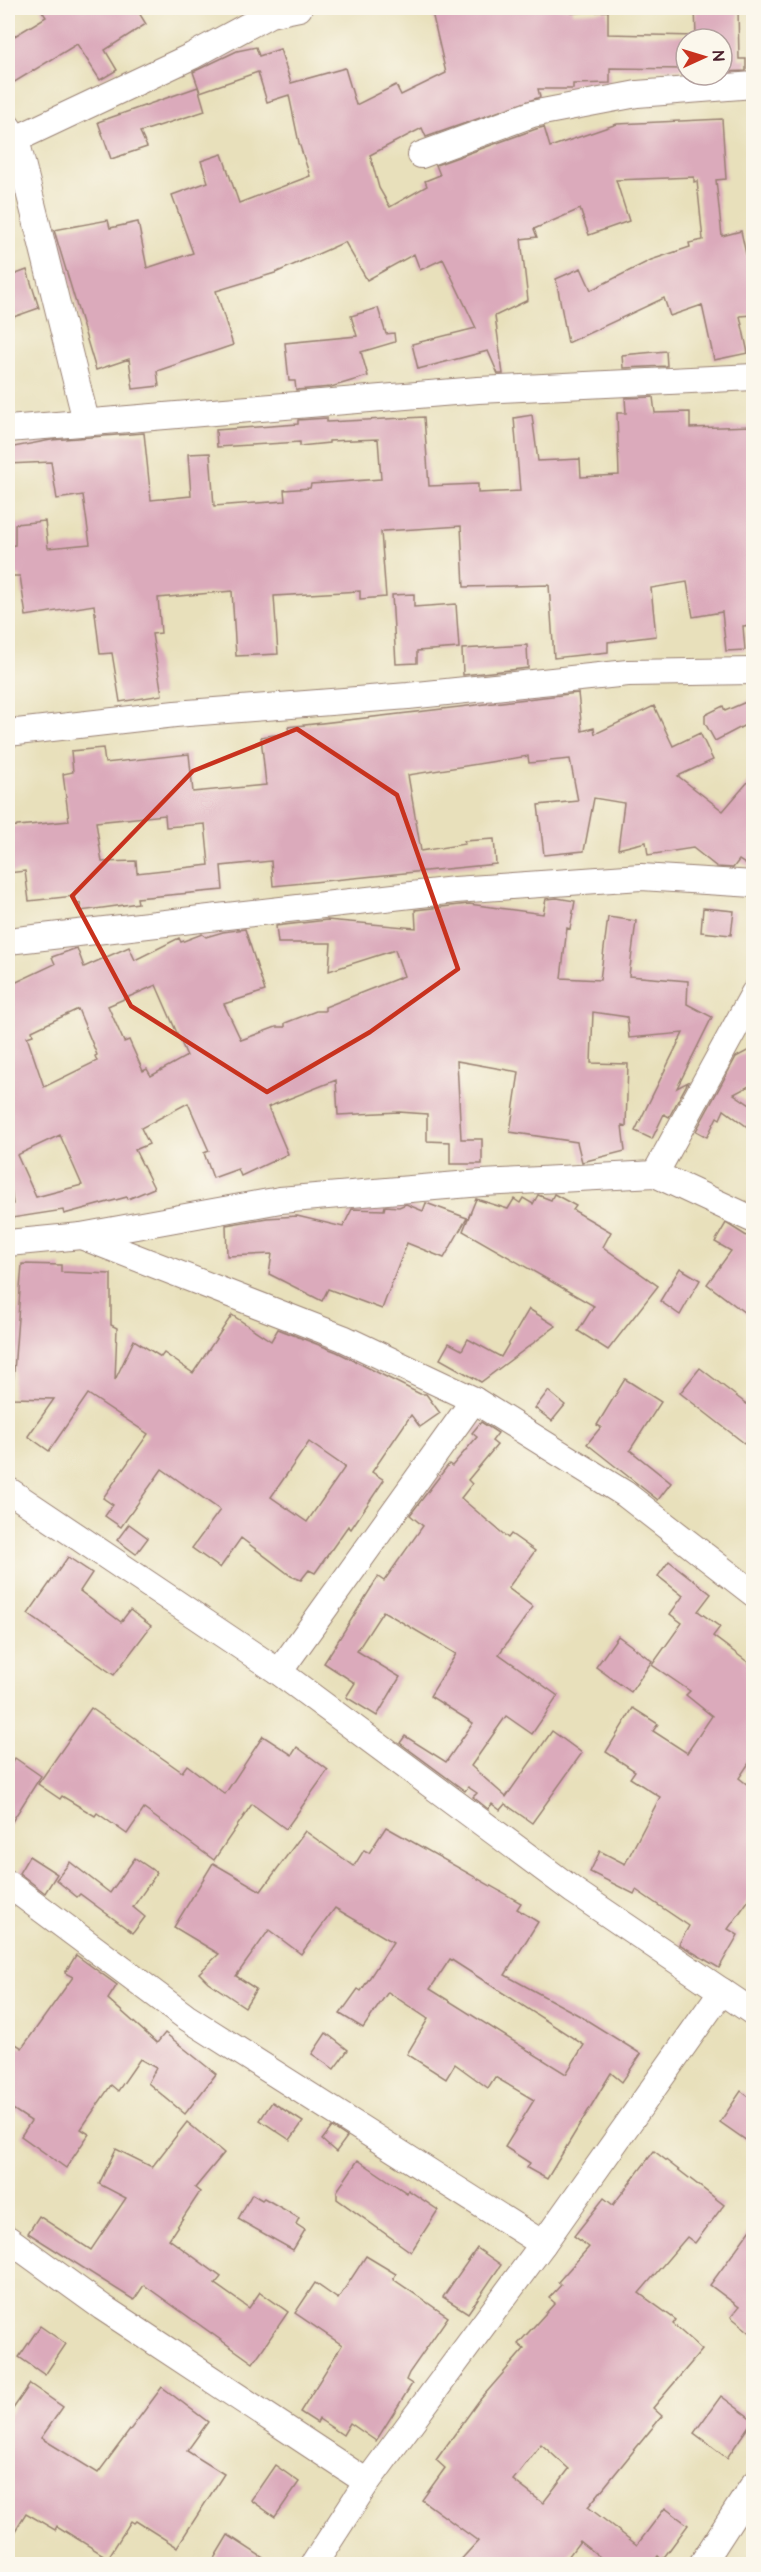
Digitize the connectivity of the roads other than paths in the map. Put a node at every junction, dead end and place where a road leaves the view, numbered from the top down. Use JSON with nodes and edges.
{"nodes":[{"id":1,"x":299,"y":8,"type":"edge"},
{"id":2,"x":268,"y":11,"type":"edge"},
{"id":3,"x":753,"y":85,"type":"edge"},
{"id":4,"x":12,"y":133,"type":"edge"},
{"id":5,"x":421,"y":155,"type":"dead end"},
{"id":6,"x":753,"y":377,"type":"edge"},
{"id":7,"x":86,"y":421,"type":"junction"},
{"id":8,"x":8,"y":429,"type":"edge"},
{"id":9,"x":753,"y":670,"type":"edge"},
{"id":10,"x":8,"y":733,"type":"edge"},
{"id":11,"x":753,"y":884,"type":"edge"},
{"id":12,"x":8,"y":941,"type":"edge"},
{"id":13,"x":753,"y":993,"type":"edge"},
{"id":14,"x":655,"y":1174,"type":"junction"},
{"id":15,"x":753,"y":1220,"type":"edge"},
{"id":16,"x":81,"y":1236,"type":"junction"},
{"id":17,"x":8,"y":1243,"type":"edge"},
{"id":18,"x":474,"y":1400,"type":"junction"},
{"id":19,"x":8,"y":1490,"type":"edge"},
{"id":20,"x":753,"y":1594,"type":"edge"},
{"id":21,"x":279,"y":1672,"type":"junction"},
{"id":22,"x":8,"y":1884,"type":"edge"},
{"id":23,"x":722,"y":1992,"type":"junction"},
{"id":24,"x":753,"y":2013,"type":"edge"},
{"id":25,"x":8,"y":2239,"type":"edge"},
{"id":26,"x":543,"y":2244,"type":"junction"},
{"id":27,"x":367,"y":2482,"type":"junction"},
{"id":28,"x":753,"y":2484,"type":"edge"},
{"id":29,"x":314,"y":2565,"type":"edge"},
{"id":30,"x":702,"y":2565,"type":"edge"}],
"edges":[{"from":1,"to":2,"type":"street"},
{"from":2,"to":4,"type":"street"},
{"from":3,"to":5,"type":"street"},
{"from":4,"to":7,"type":"street"},
{"from":6,"to":7,"type":"street"},
{"from":7,"to":8,"type":"street"},
{"from":9,"to":10,"type":"street"},
{"from":11,"to":12,"type":"street"},
{"from":13,"to":14,"type":"street"},
{"from":14,"to":15,"type":"street"},
{"from":14,"to":16,"type":"street"},
{"from":16,"to":17,"type":"street"},
{"from":16,"to":18,"type":"street"},
{"from":18,"to":20,"type":"street"},
{"from":18,"to":21,"type":"street"},
{"from":19,"to":21,"type":"street"},
{"from":21,"to":23,"type":"street"},
{"from":22,"to":26,"type":"street"},
{"from":23,"to":24,"type":"street"},
{"from":23,"to":26,"type":"street"},
{"from":25,"to":27,"type":"street"},
{"from":26,"to":27,"type":"street"},
{"from":27,"to":29,"type":"street"},
{"from":28,"to":30,"type":"street"}]}
